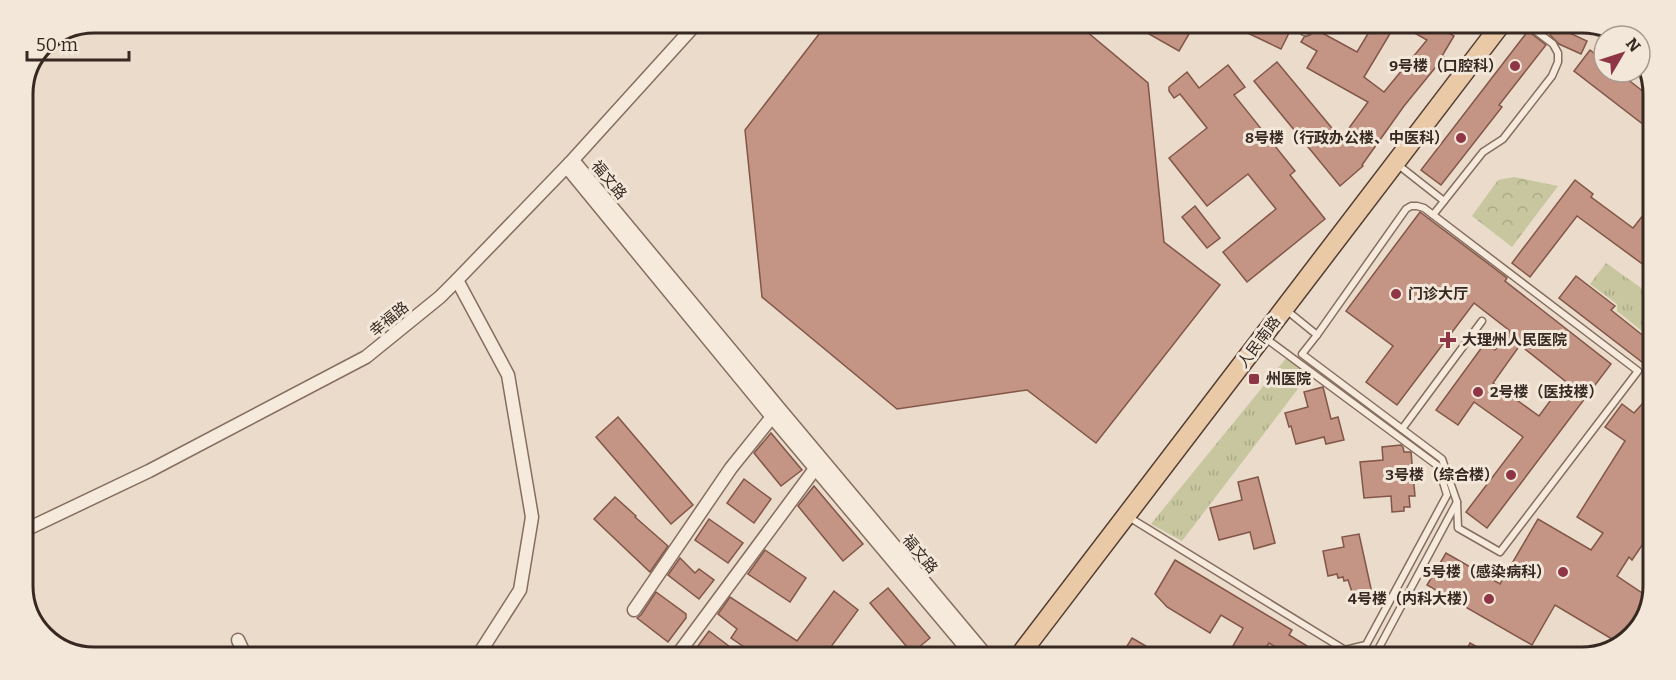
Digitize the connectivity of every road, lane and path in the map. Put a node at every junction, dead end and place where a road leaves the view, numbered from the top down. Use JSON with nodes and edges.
{"nodes":[{"id":1,"x":688,"y":33,"type":"edge"},
{"id":2,"x":1494,"y":33,"type":"edge"},
{"id":3,"x":1539,"y":33,"type":"edge"},
{"id":4,"x":570,"y":162,"type":"junction"},
{"id":5,"x":1396,"y":163,"type":"junction"},
{"id":6,"x":1444,"y":201,"type":"junction"},
{"id":7,"x":1433,"y":214,"type":"junction"},
{"id":8,"x":457,"y":280,"type":"junction"},
{"id":9,"x":1284,"y":309,"type":"junction"},
{"id":10,"x":1482,"y":321,"type":"dead end"},
{"id":11,"x":1264,"y":336,"type":"junction"},
{"id":12,"x":1317,"y":336,"type":"junction"},
{"id":13,"x":775,"y":412,"type":"junction"},
{"id":14,"x":1402,"y":429,"type":"junction"},
{"id":15,"x":819,"y":464,"type":"junction"},
{"id":16,"x":1457,"y":502,"type":"junction"},
{"id":17,"x":1126,"y":516,"type":"junction"},
{"id":18,"x":33,"y":526,"type":"edge"},
{"id":19,"x":634,"y":610,"type":"dead end"},
{"id":20,"x":238,"y":640,"type":"dead end"},
{"id":21,"x":241,"y":647,"type":"edge"},
{"id":22,"x":483,"y":647,"type":"edge"},
{"id":23,"x":683,"y":647,"type":"edge"},
{"id":24,"x":966,"y":647,"type":"edge"},
{"id":25,"x":980,"y":647,"type":"edge"},
{"id":26,"x":1026,"y":647,"type":"edge"},
{"id":27,"x":1340,"y":647,"type":"edge"},
{"id":28,"x":1358,"y":647,"type":"edge"},
{"id":29,"x":1379,"y":647,"type":"edge"}],
"edges":[{"from":1,"to":4,"type":"street","name":"幸福路"},
{"from":2,"to":5,"type":"main road","name":"人民南路"},
{"from":3,"to":6,"type":"lane"},
{"from":4,"to":8,"type":"street","name":"幸福路"},
{"from":4,"to":13,"type":"street","name":"福文路"},
{"from":5,"to":6,"type":"lane"},
{"from":5,"to":9,"type":"main road","name":"人民南路"},
{"from":6,"to":7,"type":"lane"},
{"from":7,"to":12,"type":"lane"},
{"from":7,"to":16,"type":"lane"},
{"from":8,"to":18,"type":"street","name":"幸福路"},
{"from":8,"to":22,"type":"street"},
{"from":9,"to":11,"type":"main road","name":"人民南路"},
{"from":9,"to":12,"type":"lane"},
{"from":10,"to":14,"type":"lane"},
{"from":11,"to":17,"type":"main road","name":"人民南路"},
{"from":11,"to":28,"type":"lane"},
{"from":12,"to":14,"type":"lane"},
{"from":13,"to":15,"type":"street","name":"福文路"},
{"from":13,"to":19,"type":"street"},
{"from":14,"to":16,"type":"lane"},
{"from":15,"to":23,"type":"street"},
{"from":15,"to":24,"type":"street","name":"福文路"},
{"from":15,"to":25,"type":"street","name":"福文路"},
{"from":16,"to":29,"type":"lane"},
{"from":17,"to":26,"type":"main road","name":"人民南路"},
{"from":17,"to":27,"type":"lane"},
{"from":20,"to":21,"type":"street"}]}
